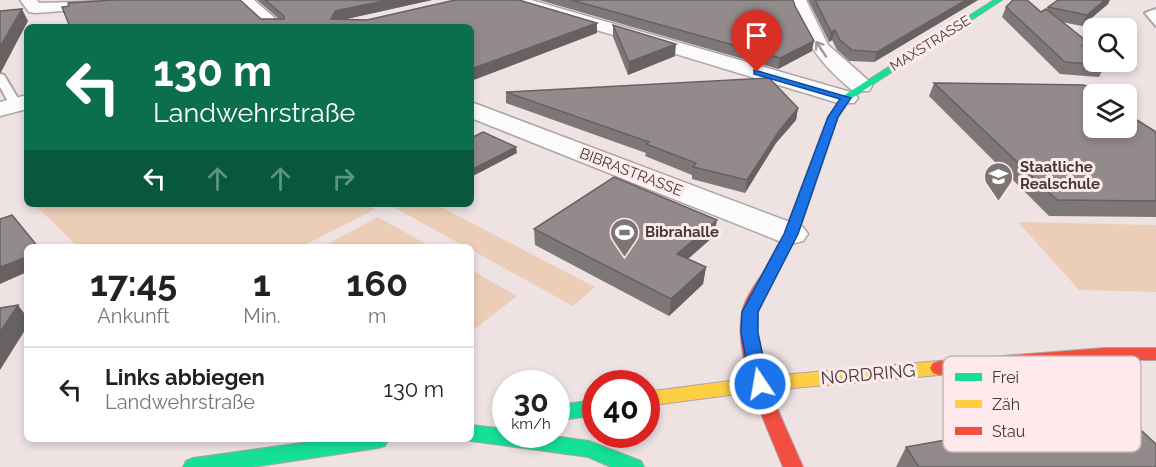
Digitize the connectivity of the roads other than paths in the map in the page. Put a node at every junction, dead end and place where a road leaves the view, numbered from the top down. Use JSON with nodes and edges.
{"nodes":[{"id":1,"x":143,"y":0,"type":"edge"},
{"id":2,"x":244,"y":0,"type":"edge"},
{"id":3,"x":513,"y":0,"type":"edge"},
{"id":4,"x":798,"y":0,"type":"edge"},
{"id":5,"x":999,"y":0,"type":"edge"},
{"id":6,"x":27,"y":7,"type":"edge"},
{"id":7,"x":1156,"y":12,"type":"edge"},
{"id":8,"x":1156,"y":22,"type":"edge"},
{"id":9,"x":272,"y":24,"type":"edge"},
{"id":10,"x":0,"y":77,"type":"edge"},
{"id":11,"x":853,"y":92,"type":"junction"},
{"id":12,"x":14,"y":105,"type":"edge"},
{"id":13,"x":474,"y":111,"type":"edge"},
{"id":14,"x":791,"y":234,"type":"junction"},
{"id":15,"x":1156,"y":354,"type":"edge"},
{"id":16,"x":1081,"y":356,"type":"edge"},
{"id":17,"x":943,"y":368,"type":"edge"},
{"id":18,"x":760,"y":384,"type":"junction"},
{"id":19,"x":660,"y":397,"type":"edge"},
{"id":20,"x":492,"y":422,"type":"edge"},
{"id":21,"x":474,"y":425,"type":"edge"},
{"id":22,"x":474,"y":433,"type":"edge"},
{"id":23,"x":364,"y":442,"type":"edge"},
{"id":24,"x":193,"y":467,"type":"edge"},
{"id":25,"x":634,"y":467,"type":"edge"},
{"id":26,"x":793,"y":467,"type":"edge"}],
"edges":[{"from":1,"to":6,"type":"street"},
{"from":2,"to":9,"type":"street"},
{"from":3,"to":11,"type":"street"},
{"from":11,"to":4,"type":"street","one_way":true},
{"from":5,"to":11,"type":"street","name":"MAXSTRASSE"},
{"from":7,"to":8,"type":"lane"},
{"from":10,"to":12,"type":"lane"},
{"from":11,"to":14,"type":"street"},
{"from":13,"to":14,"type":"street","name":"BIBRASTRASSE"},
{"from":14,"to":18,"type":"street"},
{"from":15,"to":16,"type":"street","name":"NORDRING"},
{"from":17,"to":18,"type":"street","name":"NORDRING"},
{"from":18,"to":19,"type":"street","name":"NORDRING"},
{"from":18,"to":26,"type":"street"},
{"from":20,"to":21,"type":"street"},
{"from":22,"to":25,"type":"street"},
{"from":23,"to":24,"type":"street"}]}
